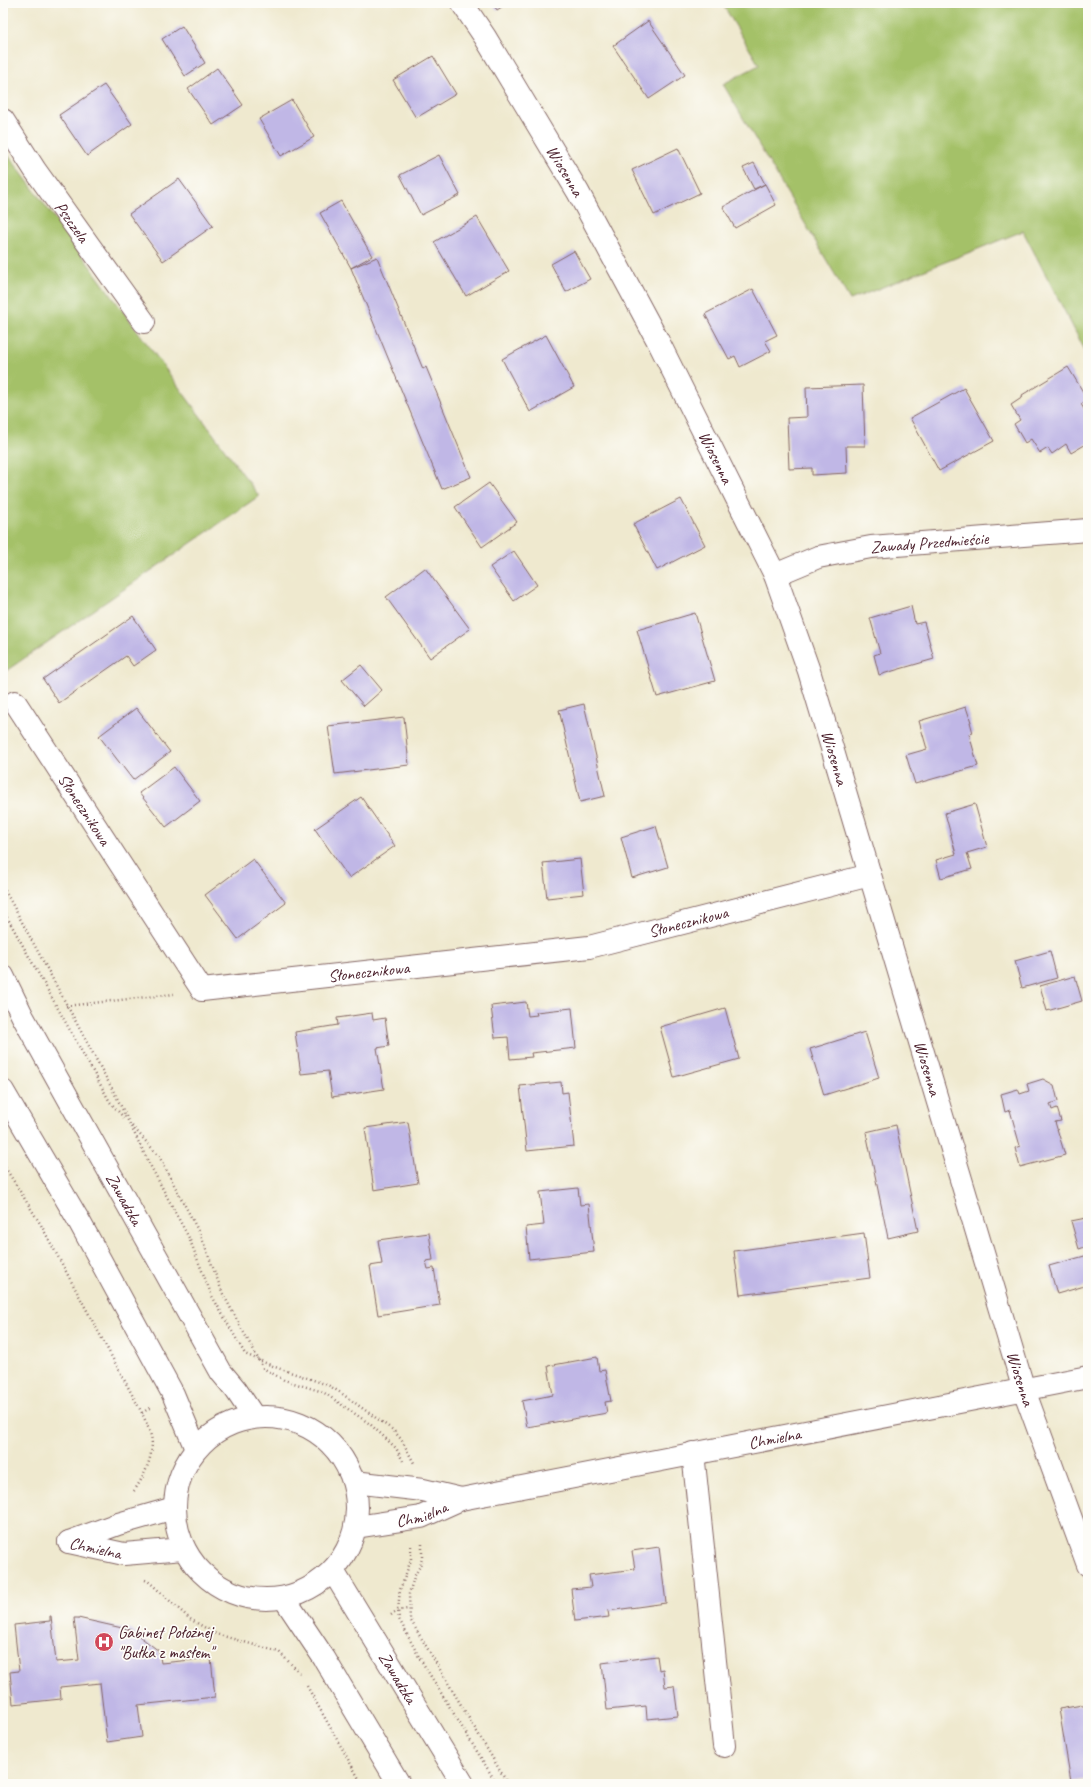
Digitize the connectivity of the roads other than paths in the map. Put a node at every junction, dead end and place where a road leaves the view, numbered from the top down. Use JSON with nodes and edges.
{"nodes":[{"id":1,"x":462,"y":3,"type":"edge"},
{"id":2,"x":3,"y":120,"type":"edge"},
{"id":3,"x":144,"y":322,"type":"dead end"},
{"id":4,"x":1088,"y":530,"type":"edge"},
{"id":5,"x":775,"y":575,"type":"junction"},
{"id":6,"x":15,"y":702,"type":"dead end"},
{"id":7,"x":870,"y":875,"type":"junction"},
{"id":8,"x":3,"y":976,"type":"edge"},
{"id":9,"x":3,"y":1091,"type":"edge"},
{"id":10,"x":1088,"y":1377,"type":"edge"},
{"id":11,"x":1024,"y":1390,"type":"junction"},
{"id":12,"x":254,"y":1417,"type":"junction"},
{"id":13,"x":196,"y":1448,"type":"junction"},
{"id":14,"x":693,"y":1453,"type":"junction"},
{"id":15,"x":354,"y":1482,"type":"junction"},
{"id":16,"x":461,"y":1499,"type":"junction"},
{"id":17,"x":174,"y":1508,"type":"junction"},
{"id":18,"x":356,"y":1527,"type":"junction"},
{"id":19,"x":184,"y":1549,"type":"junction"},
{"id":20,"x":1088,"y":1564,"type":"edge"},
{"id":21,"x":333,"y":1571,"type":"junction"},
{"id":22,"x":284,"y":1598,"type":"junction"},
{"id":23,"x":724,"y":1746,"type":"dead end"},
{"id":24,"x":399,"y":1784,"type":"edge"},
{"id":25,"x":463,"y":1784,"type":"edge"}],
"edges":[{"from":1,"to":5,"type":"street","name":"Wiosenna"},
{"from":2,"to":3,"type":"street","name":"Pszczela"},
{"from":4,"to":5,"type":"street","name":"Zawady Przedmieście"},
{"from":5,"to":7,"type":"street","name":"Wiosenna"},
{"from":6,"to":7,"type":"street","name":"Słonecznikowa"},
{"from":7,"to":11,"type":"street","name":"Wiosenna"},
{"from":8,"to":12,"type":"street","name":"Zawadzka"},
{"from":9,"to":13,"type":"street"},
{"from":10,"to":11,"type":"street","name":"Chmielna"},
{"from":11,"to":14,"type":"street","name":"Chmielna"},
{"from":11,"to":20,"type":"street","name":"Wiosenna"},
{"from":12,"to":13,"type":"street"},
{"from":12,"to":15,"type":"street"},
{"from":13,"to":17,"type":"street"},
{"from":14,"to":16,"type":"street","name":"Chmielna"},
{"from":14,"to":23,"type":"street"},
{"from":15,"to":16,"type":"street","name":"Chmielna"},
{"from":15,"to":18,"type":"street"},
{"from":16,"to":18,"type":"street","name":"Chmielna"},
{"from":17,"to":19,"type":"street"},
{"from":17,"to":19,"type":"street","name":"Chmielna"},
{"from":18,"to":21,"type":"street"},
{"from":19,"to":22,"type":"street"},
{"from":21,"to":22,"type":"street"},
{"from":21,"to":25,"type":"street","name":"Zawadzka"},
{"from":22,"to":24,"type":"street"}]}
